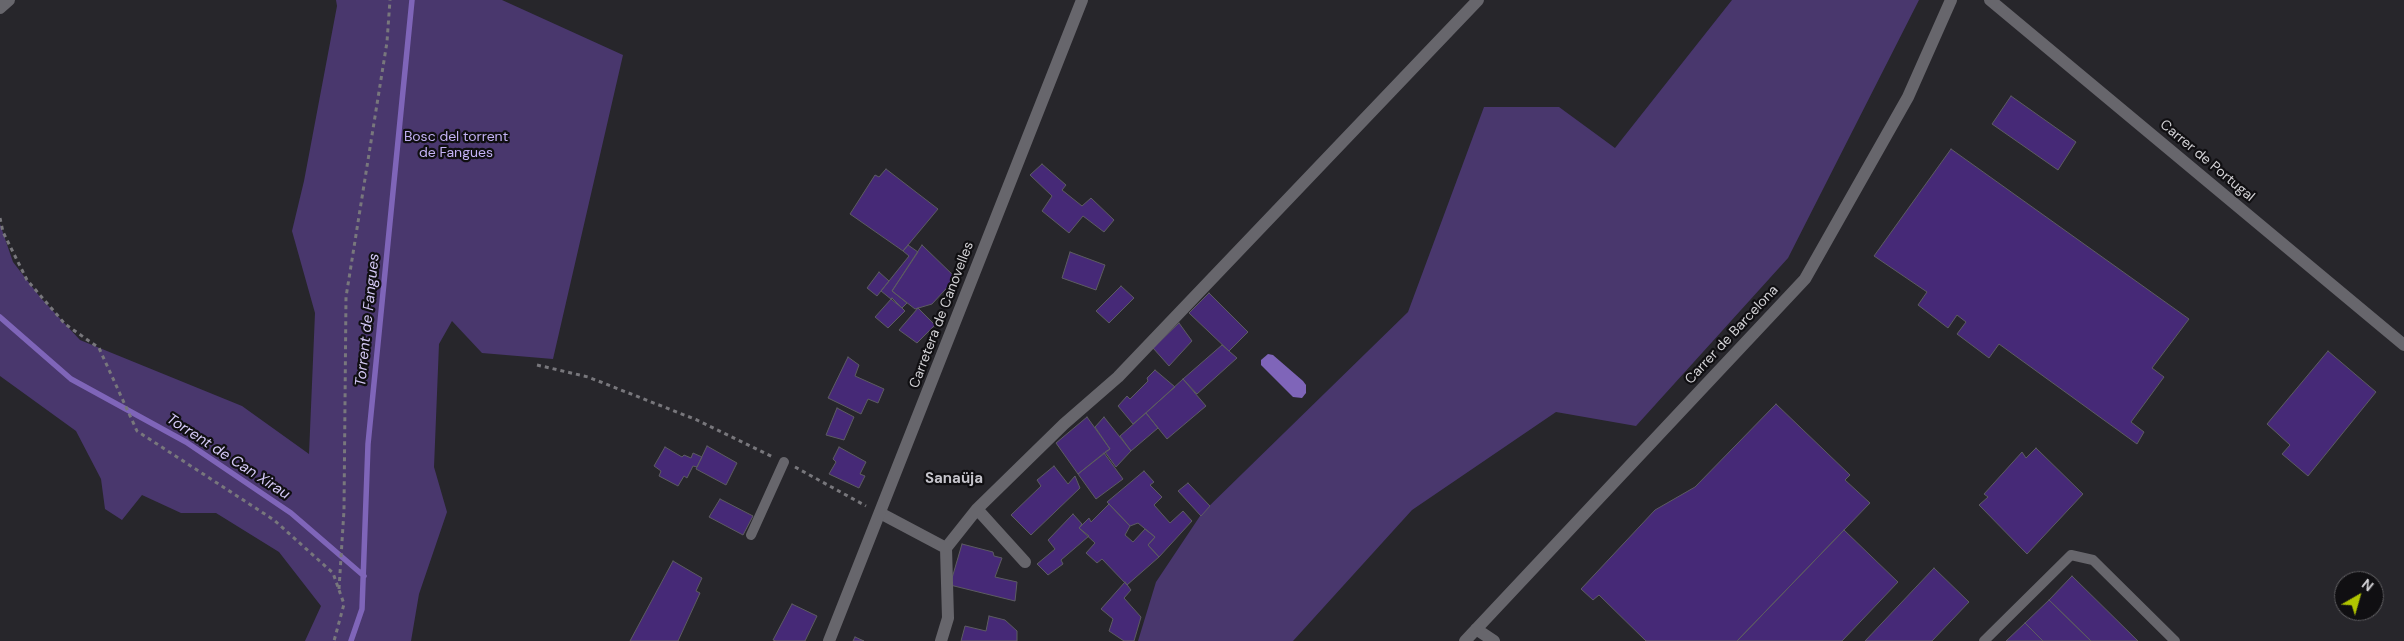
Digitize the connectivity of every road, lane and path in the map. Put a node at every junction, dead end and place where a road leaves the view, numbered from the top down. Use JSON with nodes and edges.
{"nodes":[{"id":1,"x":9,"y":0,"type":"edge"},
{"id":2,"x":390,"y":0,"type":"edge"},
{"id":3,"x":1082,"y":0,"type":"edge"},
{"id":4,"x":1478,"y":0,"type":"edge"},
{"id":5,"x":1951,"y":0,"type":"edge"},
{"id":6,"x":1990,"y":0,"type":"edge"},
{"id":7,"x":0,"y":8,"type":"edge"},
{"id":8,"x":0,"y":218,"type":"edge"},
{"id":9,"x":2404,"y":345,"type":"edge"},
{"id":10,"x":537,"y":365,"type":"dead end"},
{"id":11,"x":784,"y":462,"type":"junction"},
{"id":12,"x":977,"y":509,"type":"junction"},
{"id":13,"x":880,"y":513,"type":"junction"},
{"id":14,"x":751,"y":535,"type":"dead end"},
{"id":15,"x":946,"y":548,"type":"junction"},
{"id":16,"x":1025,"y":562,"type":"dead end"},
{"id":17,"x":339,"y":589,"type":"junction"},
{"id":18,"x":1476,"y":629,"type":"junction"},
{"id":19,"x":334,"y":641,"type":"edge"},
{"id":20,"x":829,"y":641,"type":"edge"},
{"id":21,"x":941,"y":641,"type":"edge"},
{"id":22,"x":1465,"y":641,"type":"edge"},
{"id":23,"x":1494,"y":641,"type":"edge"},
{"id":24,"x":1984,"y":641,"type":"edge"},
{"id":25,"x":2175,"y":641,"type":"edge"}],
"edges":[{"from":1,"to":7,"type":"street"},
{"from":2,"to":17,"type":"path"},
{"from":3,"to":13,"type":"street","name":"Carretera de Canovelles"},
{"from":4,"to":12,"type":"street"},
{"from":5,"to":18,"type":"street","name":"Carrer de Barcelona"},
{"from":6,"to":9,"type":"street","name":"Carrer de Portugal"},
{"from":8,"to":17,"type":"path"},
{"from":10,"to":11,"type":"path"},
{"from":11,"to":13,"type":"path"},
{"from":11,"to":14,"type":"lane"},
{"from":12,"to":15,"type":"street"},
{"from":12,"to":16,"type":"street"},
{"from":13,"to":15,"type":"street"},
{"from":13,"to":20,"type":"street","name":"Carretera de Canovelles"},
{"from":15,"to":21,"type":"street"},
{"from":17,"to":19,"type":"path"},
{"from":18,"to":22,"type":"street","name":"Carrer de Barcelona"},
{"from":18,"to":23,"type":"street"},
{"from":24,"to":25,"type":"lane"}]}
